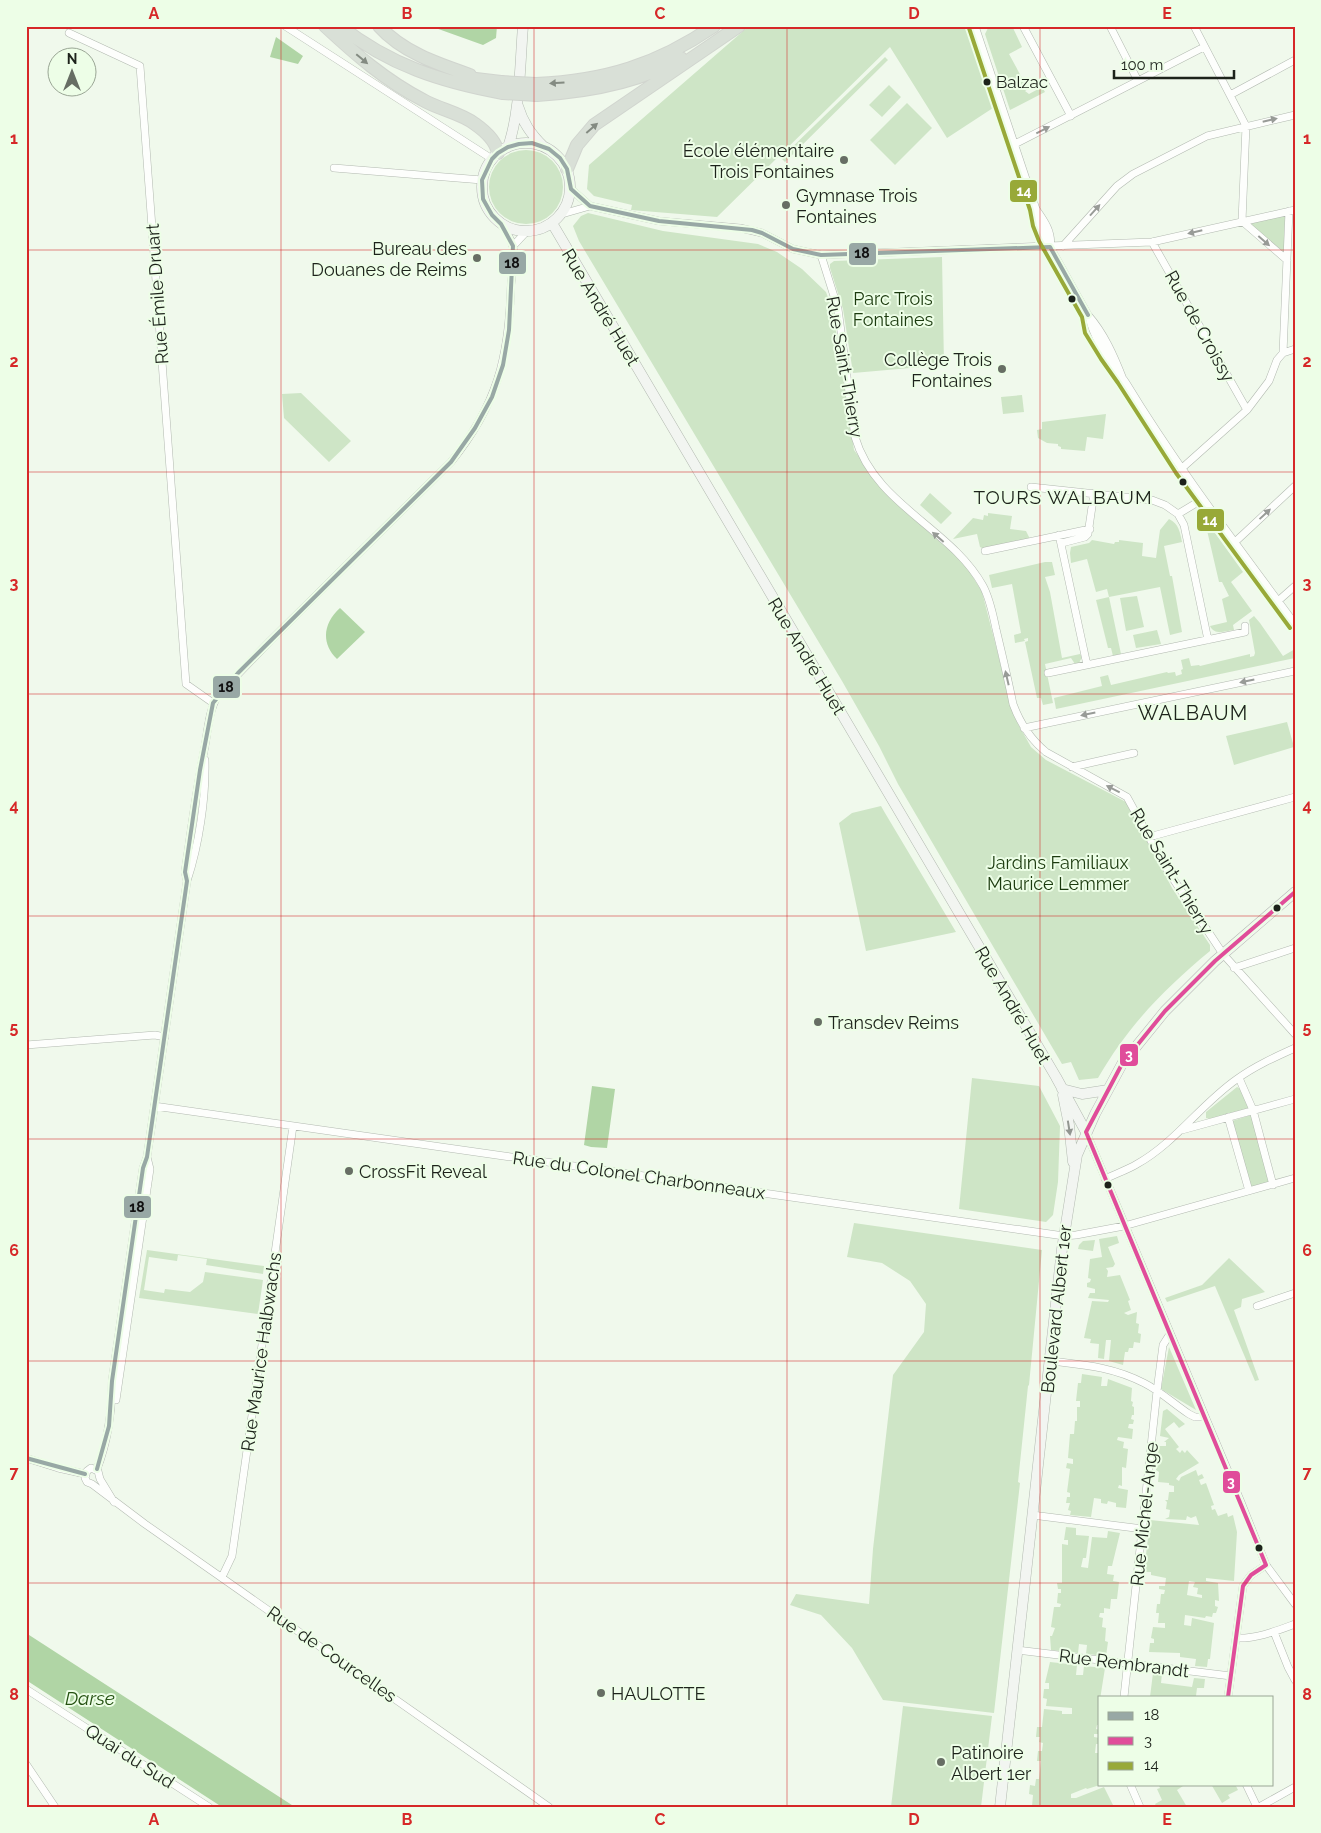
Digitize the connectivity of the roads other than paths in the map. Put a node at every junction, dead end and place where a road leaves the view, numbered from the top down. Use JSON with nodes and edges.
{"nodes":[{"id":1,"x":286,"y":26,"type":"edge"},
{"id":2,"x":325,"y":26,"type":"edge"},
{"id":3,"x":340,"y":26,"type":"edge"},
{"id":4,"x":353,"y":26,"type":"edge"},
{"id":5,"x":379,"y":26,"type":"edge"},
{"id":6,"x":523,"y":26,"type":"edge"},
{"id":7,"x":714,"y":26,"type":"edge"},
{"id":8,"x":731,"y":26,"type":"edge"},
{"id":9,"x":739,"y":26,"type":"edge"},
{"id":10,"x":975,"y":26,"type":"edge"},
{"id":11,"x":1023,"y":26,"type":"edge"},
{"id":12,"x":1110,"y":26,"type":"edge"},
{"id":13,"x":1194,"y":26,"type":"edge"},
{"id":14,"x":69,"y":33,"type":"dead end"},
{"id":15,"x":1204,"y":47,"type":"junction"},
{"id":16,"x":1295,"y":60,"type":"edge"},
{"id":17,"x":1138,"y":81,"type":"junction"},
{"id":18,"x":502,"y":88,"type":"junction"},
{"id":19,"x":536,"y":90,"type":"junction"},
{"id":20,"x":1230,"y":95,"type":"junction"},
{"id":21,"x":517,"y":102,"type":"junction"},
{"id":22,"x":1295,"y":115,"type":"edge"},
{"id":23,"x":1070,"y":116,"type":"junction"},
{"id":24,"x":1246,"y":126,"type":"junction"},
{"id":25,"x":1015,"y":144,"type":"junction"},
{"id":26,"x":544,"y":147,"type":"junction"},
{"id":27,"x":499,"y":153,"type":"junction"},
{"id":28,"x":334,"y":168,"type":"dead end"},
{"id":29,"x":567,"y":169,"type":"junction"},
{"id":30,"x":482,"y":180,"type":"junction"},
{"id":31,"x":571,"y":189,"type":"junction"},
{"id":32,"x":590,"y":206,"type":"junction"},
{"id":33,"x":1292,"y":210,"type":"edge"},
{"id":34,"x":562,"y":214,"type":"junction"},
{"id":35,"x":1242,"y":222,"type":"junction"},
{"id":36,"x":552,"y":223,"type":"junction"},
{"id":37,"x":501,"y":224,"type":"junction"},
{"id":38,"x":527,"y":231,"type":"junction"},
{"id":39,"x":1152,"y":242,"type":"junction"},
{"id":40,"x":513,"y":246,"type":"junction"},
{"id":41,"x":1063,"y":246,"type":"junction"},
{"id":42,"x":1050,"y":247,"type":"junction"},
{"id":43,"x":821,"y":255,"type":"junction"},
{"id":44,"x":1287,"y":260,"type":"junction"},
{"id":45,"x":1295,"y":349,"type":"edge"},
{"id":46,"x":1283,"y":353,"type":"junction"},
{"id":47,"x":1247,"y":410,"type":"junction"},
{"id":48,"x":1181,"y":469,"type":"junction"},
{"id":49,"x":1295,"y":486,"type":"edge"},
{"id":50,"x":1031,"y":487,"type":"dead end"},
{"id":51,"x":1094,"y":493,"type":"junction"},
{"id":52,"x":1202,"y":499,"type":"junction"},
{"id":53,"x":1178,"y":514,"type":"junction"},
{"id":54,"x":1090,"y":529,"type":"junction"},
{"id":55,"x":1059,"y":535,"type":"junction"},
{"id":56,"x":1235,"y":542,"type":"junction"},
{"id":57,"x":1062,"y":543,"type":"junction"},
{"id":58,"x":985,"y":551,"type":"dead end"},
{"id":59,"x":1295,"y":586,"type":"edge"},
{"id":60,"x":1278,"y":601,"type":"junction"},
{"id":61,"x":1295,"y":624,"type":"edge"},
{"id":62,"x":1245,"y":626,"type":"dead end"},
{"id":63,"x":1208,"y":640,"type":"junction"},
{"id":64,"x":1087,"y":666,"type":"junction"},
{"id":65,"x":1295,"y":671,"type":"edge"},
{"id":66,"x":1048,"y":673,"type":"dead end"},
{"id":67,"x":213,"y":703,"type":"junction"},
{"id":68,"x":1024,"y":728,"type":"junction"},
{"id":69,"x":1134,"y":753,"type":"dead end"},
{"id":70,"x":1072,"y":768,"type":"junction"},
{"id":71,"x":1295,"y":797,"type":"edge"},
{"id":72,"x":1149,"y":837,"type":"junction"},
{"id":73,"x":1295,"y":892,"type":"edge"},
{"id":74,"x":1295,"y":948,"type":"edge"},
{"id":75,"x":1223,"y":954,"type":"junction"},
{"id":76,"x":1234,"y":968,"type":"junction"},
{"id":77,"x":1295,"y":1034,"type":"edge"},
{"id":78,"x":165,"y":1037,"type":"junction"},
{"id":79,"x":26,"y":1045,"type":"edge"},
{"id":80,"x":1295,"y":1048,"type":"edge"},
{"id":81,"x":1239,"y":1078,"type":"junction"},
{"id":82,"x":1062,"y":1089,"type":"junction"},
{"id":83,"x":1108,"y":1090,"type":"junction"},
{"id":84,"x":1295,"y":1099,"type":"edge"},
{"id":85,"x":154,"y":1106,"type":"junction"},
{"id":86,"x":1253,"y":1110,"type":"junction"},
{"id":87,"x":1228,"y":1117,"type":"junction"},
{"id":88,"x":293,"y":1126,"type":"junction"},
{"id":89,"x":1180,"y":1131,"type":"junction"},
{"id":90,"x":1086,"y":1132,"type":"junction"},
{"id":91,"x":1074,"y":1169,"type":"junction"},
{"id":92,"x":1105,"y":1178,"type":"junction"},
{"id":93,"x":1295,"y":1178,"type":"edge"},
{"id":94,"x":1273,"y":1185,"type":"junction"},
{"id":95,"x":1248,"y":1191,"type":"junction"},
{"id":96,"x":1124,"y":1226,"type":"junction"},
{"id":97,"x":1064,"y":1236,"type":"junction"},
{"id":98,"x":1295,"y":1293,"type":"edge"},
{"id":99,"x":1257,"y":1306,"type":"dead end"},
{"id":100,"x":1170,"y":1334,"type":"junction"},
{"id":101,"x":1051,"y":1361,"type":"junction"},
{"id":102,"x":1157,"y":1391,"type":"junction"},
{"id":103,"x":1205,"y":1417,"type":"junction"},
{"id":104,"x":26,"y":1458,"type":"edge"},
{"id":105,"x":97,"y":1469,"type":"junction"},
{"id":106,"x":85,"y":1474,"type":"junction"},
{"id":107,"x":100,"y":1479,"type":"junction"},
{"id":108,"x":92,"y":1484,"type":"junction"},
{"id":109,"x":114,"y":1502,"type":"junction"},
{"id":110,"x":1032,"y":1515,"type":"junction"},
{"id":111,"x":1143,"y":1529,"type":"junction"},
{"id":112,"x":1266,"y":1565,"type":"junction"},
{"id":113,"x":222,"y":1578,"type":"junction"},
{"id":114,"x":1295,"y":1604,"type":"edge"},
{"id":115,"x":1295,"y":1624,"type":"edge"},
{"id":116,"x":1274,"y":1632,"type":"junction"},
{"id":117,"x":1236,"y":1638,"type":"junction"},
{"id":118,"x":1016,"y":1650,"type":"junction"},
{"id":119,"x":1126,"y":1663,"type":"junction"},
{"id":120,"x":1231,"y":1676,"type":"junction"},
{"id":121,"x":1295,"y":1680,"type":"edge"},
{"id":122,"x":26,"y":1689,"type":"edge"},
{"id":123,"x":1124,"y":1696,"type":"edge"},
{"id":124,"x":1228,"y":1696,"type":"edge"},
{"id":125,"x":26,"y":1764,"type":"edge"},
{"id":126,"x":1131,"y":1786,"type":"edge"},
{"id":127,"x":1247,"y":1786,"type":"edge"},
{"id":128,"x":1295,"y":1786,"type":"edge"},
{"id":129,"x":55,"y":1807,"type":"edge"},
{"id":130,"x":209,"y":1807,"type":"edge"},
{"id":131,"x":549,"y":1807,"type":"edge"},
{"id":132,"x":1000,"y":1807,"type":"edge"},
{"id":133,"x":1140,"y":1807,"type":"edge"},
{"id":134,"x":1258,"y":1807,"type":"edge"}],
"edges":[{"from":1,"to":27,"type":"street"},
{"from":2,"to":27,"type":"highway","one_way":true},
{"from":3,"to":18,"type":"highway"},
{"from":4,"to":18,"type":"highway"},
{"from":5,"to":18,"type":"highway"},
{"from":6,"to":21,"type":"street"},
{"from":7,"to":19,"type":"highway","one_way":true},
{"from":8,"to":19,"type":"highway"},
{"from":29,"to":9,"type":"highway","one_way":true},
{"from":10,"to":25,"type":"street"},
{"from":11,"to":23,"type":"street"},
{"from":12,"to":17,"type":"street"},
{"from":13,"to":15,"type":"street"},
{"from":14,"to":67,"type":"street","name":"Rue Émile Druart"},
{"from":15,"to":17,"type":"street"},
{"from":15,"to":20,"type":"street"},
{"from":16,"to":20,"type":"street"},
{"from":17,"to":23,"type":"street"},
{"from":18,"to":19,"type":"highway","bridge":true},
{"from":20,"to":24,"type":"street"},
{"from":21,"to":26,"type":"street"},
{"from":21,"to":27,"type":"street"},
{"from":24,"to":22,"type":"street","one_way":true},
{"from":25,"to":23,"type":"street","one_way":true},
{"from":24,"to":35,"type":"street"},
{"from":41,"to":24,"type":"street","one_way":true},
{"from":25,"to":42,"type":"street"},
{"from":26,"to":27,"type":"street"},
{"from":26,"to":29,"type":"street"},
{"from":27,"to":30,"type":"street"},
{"from":28,"to":30,"type":"street"},
{"from":29,"to":31,"type":"street"},
{"from":30,"to":37,"type":"street"},
{"from":31,"to":32,"type":"street"},
{"from":31,"to":34,"type":"street"},
{"from":32,"to":34,"type":"street"},
{"from":32,"to":43,"type":"street"},
{"from":33,"to":35,"type":"street"},
{"from":33,"to":44,"type":"street"},
{"from":34,"to":36,"type":"street"},
{"from":35,"to":39,"type":"street","one_way":true},
{"from":35,"to":44,"type":"street","one_way":true},
{"from":36,"to":38,"type":"street"},
{"from":36,"to":82,"type":"street","name":"Rue André Huet"},
{"from":37,"to":38,"type":"street"},
{"from":37,"to":40,"type":"street"},
{"from":38,"to":40,"type":"street"},
{"from":39,"to":41,"type":"street"},
{"from":39,"to":47,"type":"street","name":"Rue de Croissy"},
{"from":40,"to":67,"type":"street"},
{"from":41,"to":42,"type":"street"},
{"from":42,"to":43,"type":"street"},
{"from":42,"to":48,"type":"street"},
{"from":68,"to":43,"type":"street","name":"Rue Saint-Thierry","one_way":true},
{"from":44,"to":46,"type":"street"},
{"from":45,"to":46,"type":"street"},
{"from":46,"to":47,"type":"street"},
{"from":47,"to":48,"type":"street"},
{"from":48,"to":52,"type":"street"},
{"from":56,"to":49,"type":"street","one_way":true},
{"from":50,"to":51,"type":"street"},
{"from":51,"to":53,"type":"street"},
{"from":51,"to":54,"type":"street"},
{"from":52,"to":53,"type":"street"},
{"from":52,"to":56,"type":"street"},
{"from":53,"to":63,"type":"street"},
{"from":54,"to":55,"type":"street"},
{"from":54,"to":57,"type":"street"},
{"from":55,"to":57,"type":"street"},
{"from":55,"to":58,"type":"street"},
{"from":56,"to":60,"type":"street"},
{"from":57,"to":64,"type":"street"},
{"from":59,"to":60,"type":"street"},
{"from":60,"to":61,"type":"street"},
{"from":62,"to":63,"type":"street"},
{"from":63,"to":64,"type":"street"},
{"from":64,"to":66,"type":"street"},
{"from":65,"to":68,"type":"street","one_way":true},
{"from":67,"to":78,"type":"street"},
{"from":68,"to":70,"type":"street","name":"Rue Saint-Thierry"},
{"from":69,"to":70,"type":"street"},
{"from":72,"to":70,"type":"street","name":"Rue Saint-Thierry","one_way":true},
{"from":71,"to":72,"type":"street"},
{"from":72,"to":75,"type":"street","name":"Rue Saint-Thierry"},
{"from":73,"to":75,"type":"street","name":"Boulevard Albert 1er"},
{"from":74,"to":76,"type":"street"},
{"from":75,"to":76,"type":"street","name":"Rue Saint-Thierry"},
{"from":75,"to":83,"type":"street","name":"Boulevard Albert 1er"},
{"from":76,"to":77,"type":"street","name":"Rue Saint-Thierry"},
{"from":78,"to":79,"type":"street"},
{"from":78,"to":85,"type":"street"},
{"from":80,"to":81,"type":"street"},
{"from":81,"to":86,"type":"street"},
{"from":81,"to":89,"type":"street"},
{"from":82,"to":83,"type":"street"},
{"from":82,"to":90,"type":"street","name":"Rue André Huet"},
{"from":82,"to":91,"type":"street","one_way":true},
{"from":83,"to":90,"type":"street","name":"Boulevard Albert 1er"},
{"from":84,"to":86,"type":"street"},
{"from":85,"to":88,"type":"street","name":"Rue du Colonel Charbonneaux"},
{"from":85,"to":105,"type":"street"},
{"from":86,"to":87,"type":"street"},
{"from":86,"to":94,"type":"street"},
{"from":87,"to":89,"type":"street"},
{"from":87,"to":95,"type":"street"},
{"from":88,"to":97,"type":"street","name":"Rue du Colonel Charbonneaux"},
{"from":88,"to":113,"type":"street","name":"Rue Maurice Halbwachs"},
{"from":89,"to":92,"type":"street"},
{"from":90,"to":91,"type":"street","name":"Boulevard Albert 1er"},
{"from":90,"to":92,"type":"street"},
{"from":91,"to":97,"type":"street","name":"Boulevard Albert 1er"},
{"from":92,"to":96,"type":"street"},
{"from":93,"to":94,"type":"street","name":"Rue du Colonel Charbonneaux"},
{"from":94,"to":95,"type":"street","name":"Rue du Colonel Charbonneaux"},
{"from":95,"to":96,"type":"street","name":"Rue du Colonel Charbonneaux"},
{"from":96,"to":97,"type":"street","name":"Rue du Colonel Charbonneaux"},
{"from":96,"to":100,"type":"street"},
{"from":97,"to":101,"type":"street","name":"Boulevard Albert 1er"},
{"from":98,"to":99,"type":"street"},
{"from":100,"to":102,"type":"street","name":"Rue Michel-Ange"},
{"from":100,"to":103,"type":"street"},
{"from":101,"to":102,"type":"street"},
{"from":101,"to":110,"type":"street","name":"Boulevard Albert 1er"},
{"from":102,"to":103,"type":"street"},
{"from":102,"to":111,"type":"street","name":"Rue Michel-Ange"},
{"from":103,"to":112,"type":"street"},
{"from":104,"to":106,"type":"street"},
{"from":105,"to":106,"type":"street"},
{"from":105,"to":107,"type":"street","name":"Rue de Courcelles"},
{"from":106,"to":108,"type":"street","name":"Rue de Courcelles"},
{"from":107,"to":108,"type":"street"},
{"from":107,"to":109,"type":"street","name":"Rue de Courcelles"},
{"from":108,"to":109,"type":"street","name":"Rue de Courcelles"},
{"from":109,"to":113,"type":"street","name":"Rue de Courcelles"},
{"from":110,"to":111,"type":"street"},
{"from":110,"to":118,"type":"street","name":"Boulevard Albert 1er"},
{"from":111,"to":119,"type":"street","name":"Rue Michel-Ange"},
{"from":112,"to":114,"type":"street"},
{"from":112,"to":117,"type":"street"},
{"from":113,"to":131,"type":"street","name":"Rue de Courcelles"},
{"from":115,"to":116,"type":"street"},
{"from":116,"to":117,"type":"street"},
{"from":116,"to":121,"type":"street"},
{"from":117,"to":120,"type":"street"},
{"from":118,"to":119,"type":"street","name":"Rue Rembrandt"},
{"from":118,"to":132,"type":"street","name":"Boulevard Albert 1er"},
{"from":119,"to":120,"type":"street","name":"Rue Rembrandt"},
{"from":119,"to":123,"type":"street","name":"Rue Michel-Ange"},
{"from":120,"to":124,"type":"street"},
{"from":122,"to":130,"type":"street","name":"Quai du Sud"},
{"from":125,"to":129,"type":"street"},
{"from":126,"to":133,"type":"street"},
{"from":127,"to":134,"type":"street"},
{"from":128,"to":134,"type":"street"}]}
